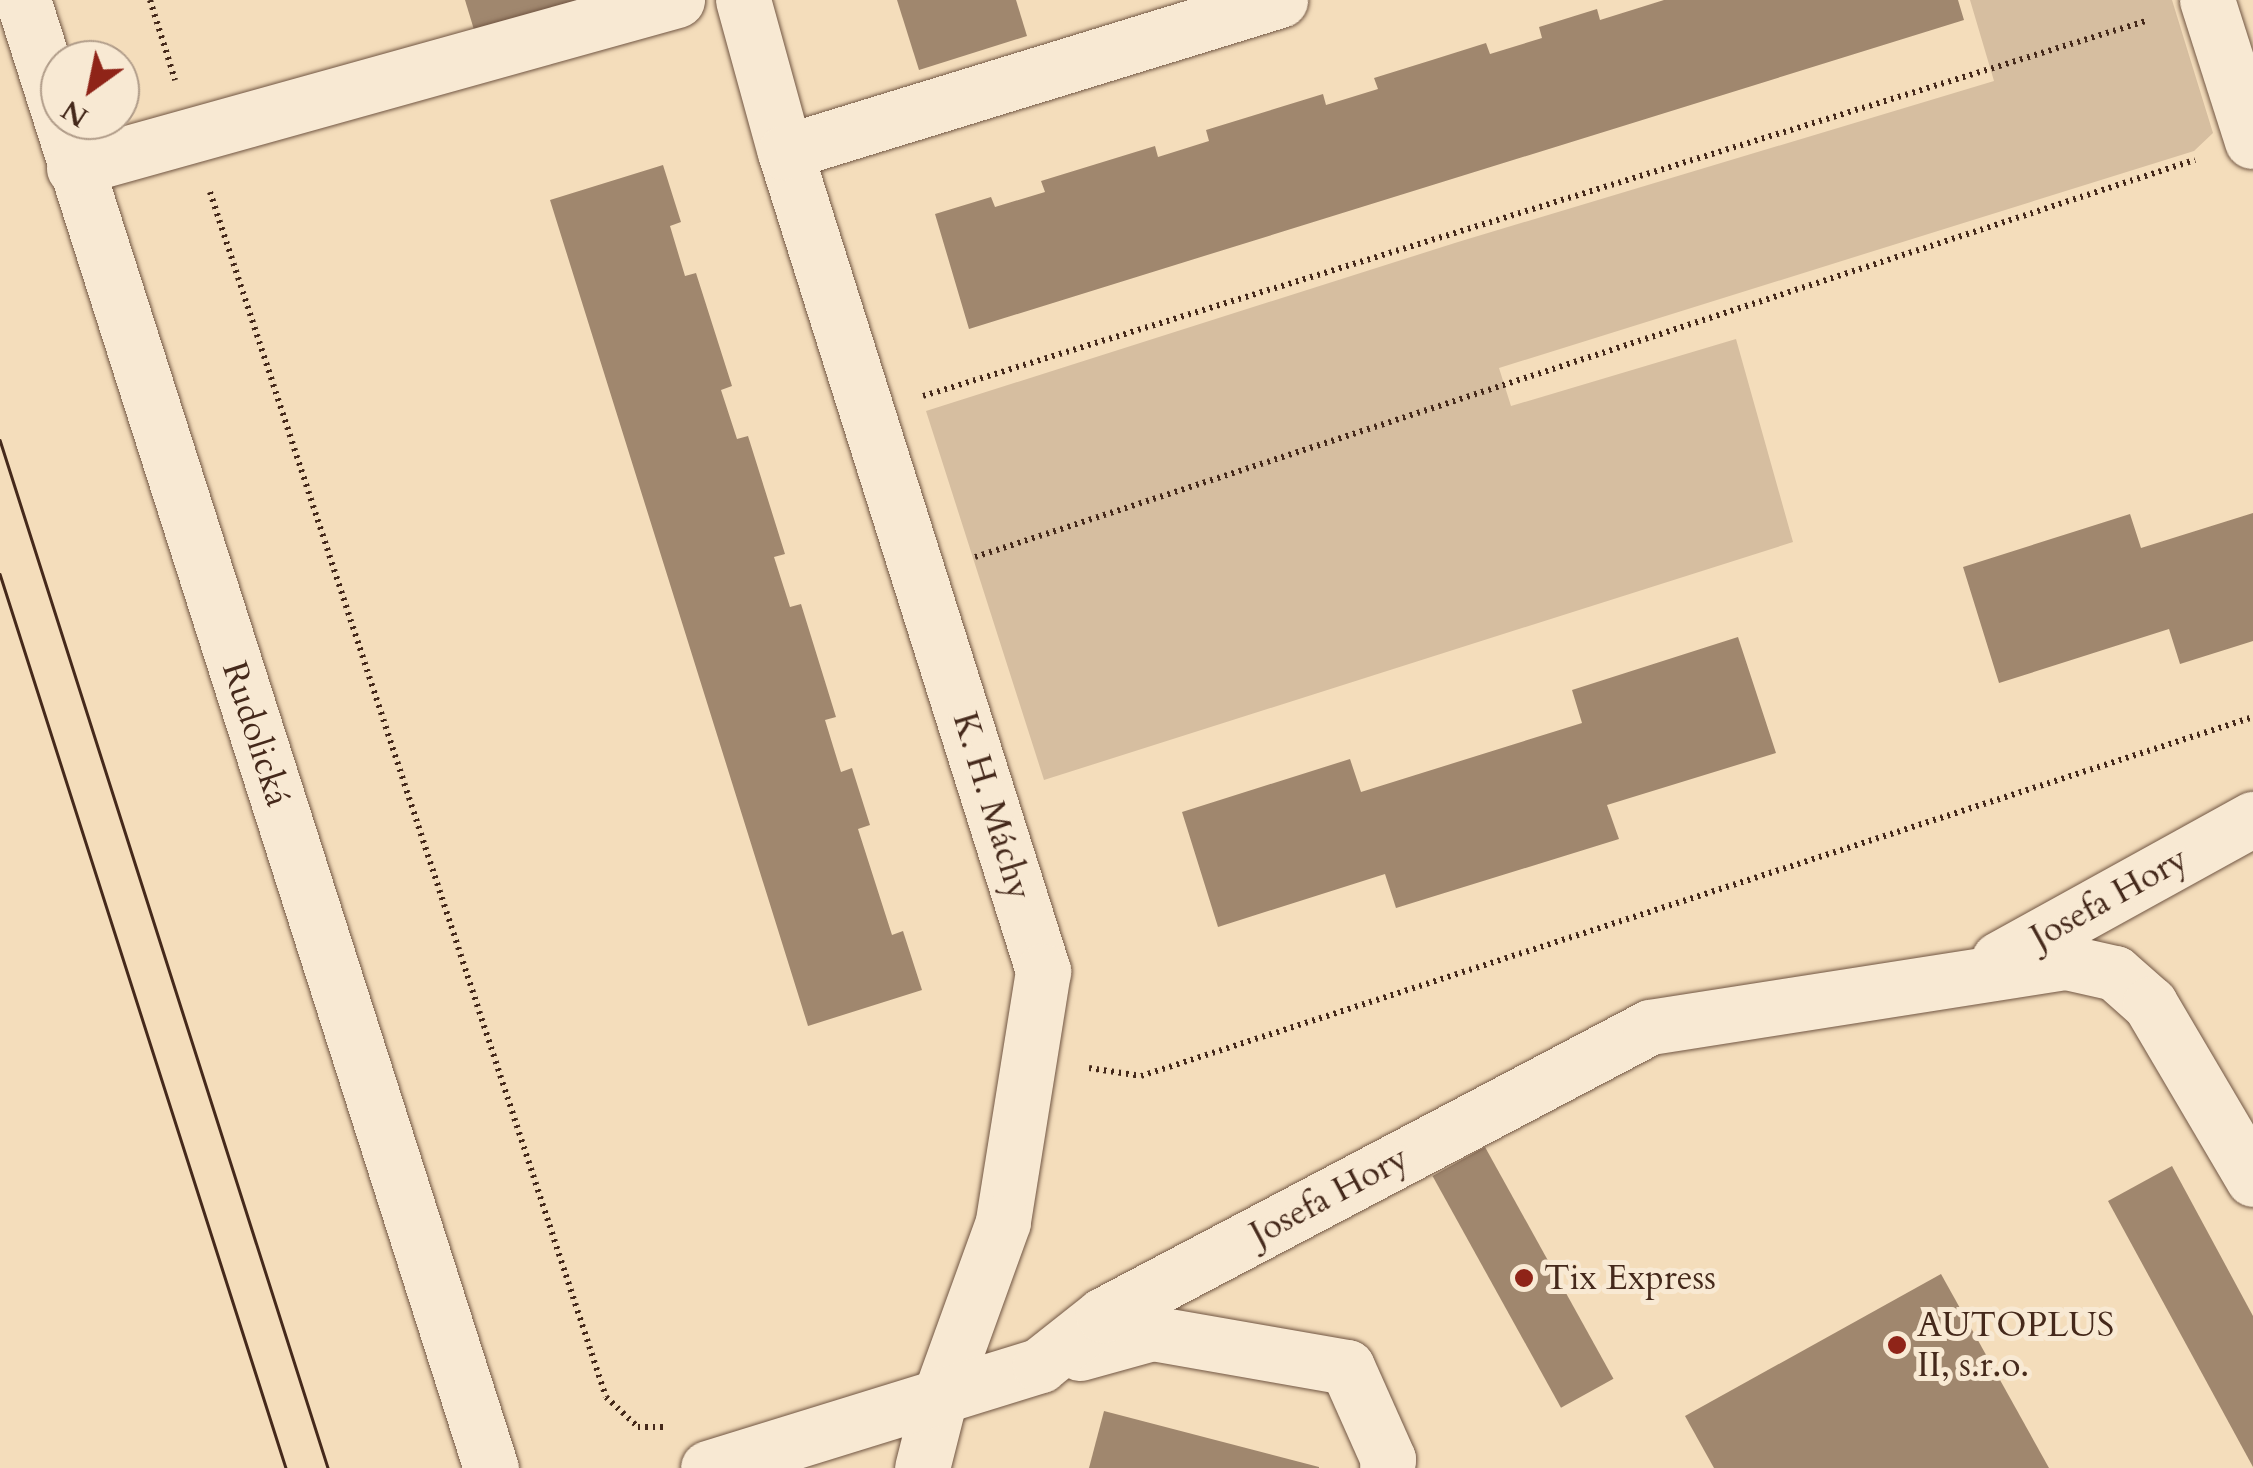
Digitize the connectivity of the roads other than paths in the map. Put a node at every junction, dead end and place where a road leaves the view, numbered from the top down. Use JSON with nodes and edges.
{"nodes":[{"id":1,"x":23,"y":0,"type":"edge"},
{"id":2,"x":677,"y":0,"type":"edge"},
{"id":3,"x":743,"y":0,"type":"edge"},
{"id":4,"x":1280,"y":0,"type":"edge"},
{"id":5,"x":2207,"y":1,"type":"edge"},
{"id":6,"x":2252,"y":141,"type":"edge"},
{"id":7,"x":786,"y":152,"type":"junction"},
{"id":8,"x":74,"y":168,"type":"junction"},
{"id":9,"x":2253,"y":819,"type":"edge"},
{"id":10,"x":1966,"y":977,"type":"junction"},
{"id":11,"x":2253,"y":1178,"type":"edge"},
{"id":12,"x":1040,"y":1364,"type":"junction"},
{"id":13,"x":941,"y":1392,"type":"junction"},
{"id":14,"x":689,"y":1454,"type":"edge"},
{"id":15,"x":491,"y":1468,"type":"edge"},
{"id":16,"x":922,"y":1468,"type":"edge"},
{"id":17,"x":1386,"y":1468,"type":"edge"}],
"edges":[{"from":1,"to":8,"type":"street","name":"Rudolická"},
{"from":2,"to":8,"type":"street"},
{"from":3,"to":7,"type":"street","name":"K. H. Máchy"},
{"from":4,"to":7,"type":"street"},
{"from":5,"to":6,"type":"street"},
{"from":7,"to":13,"type":"street","name":"K. H. Máchy"},
{"from":8,"to":15,"type":"street","name":"Rudolická"},
{"from":9,"to":10,"type":"street","name":"Josefa Hory"},
{"from":10,"to":11,"type":"street","name":"Josefa Hory"},
{"from":10,"to":12,"type":"street","name":"Josefa Hory"},
{"from":12,"to":13,"type":"street","name":"Josefa Hory"},
{"from":12,"to":17,"type":"street"},
{"from":13,"to":14,"type":"street","name":"Josefa Hory"},
{"from":13,"to":16,"type":"street","name":"K. H. Máchy"}]}
